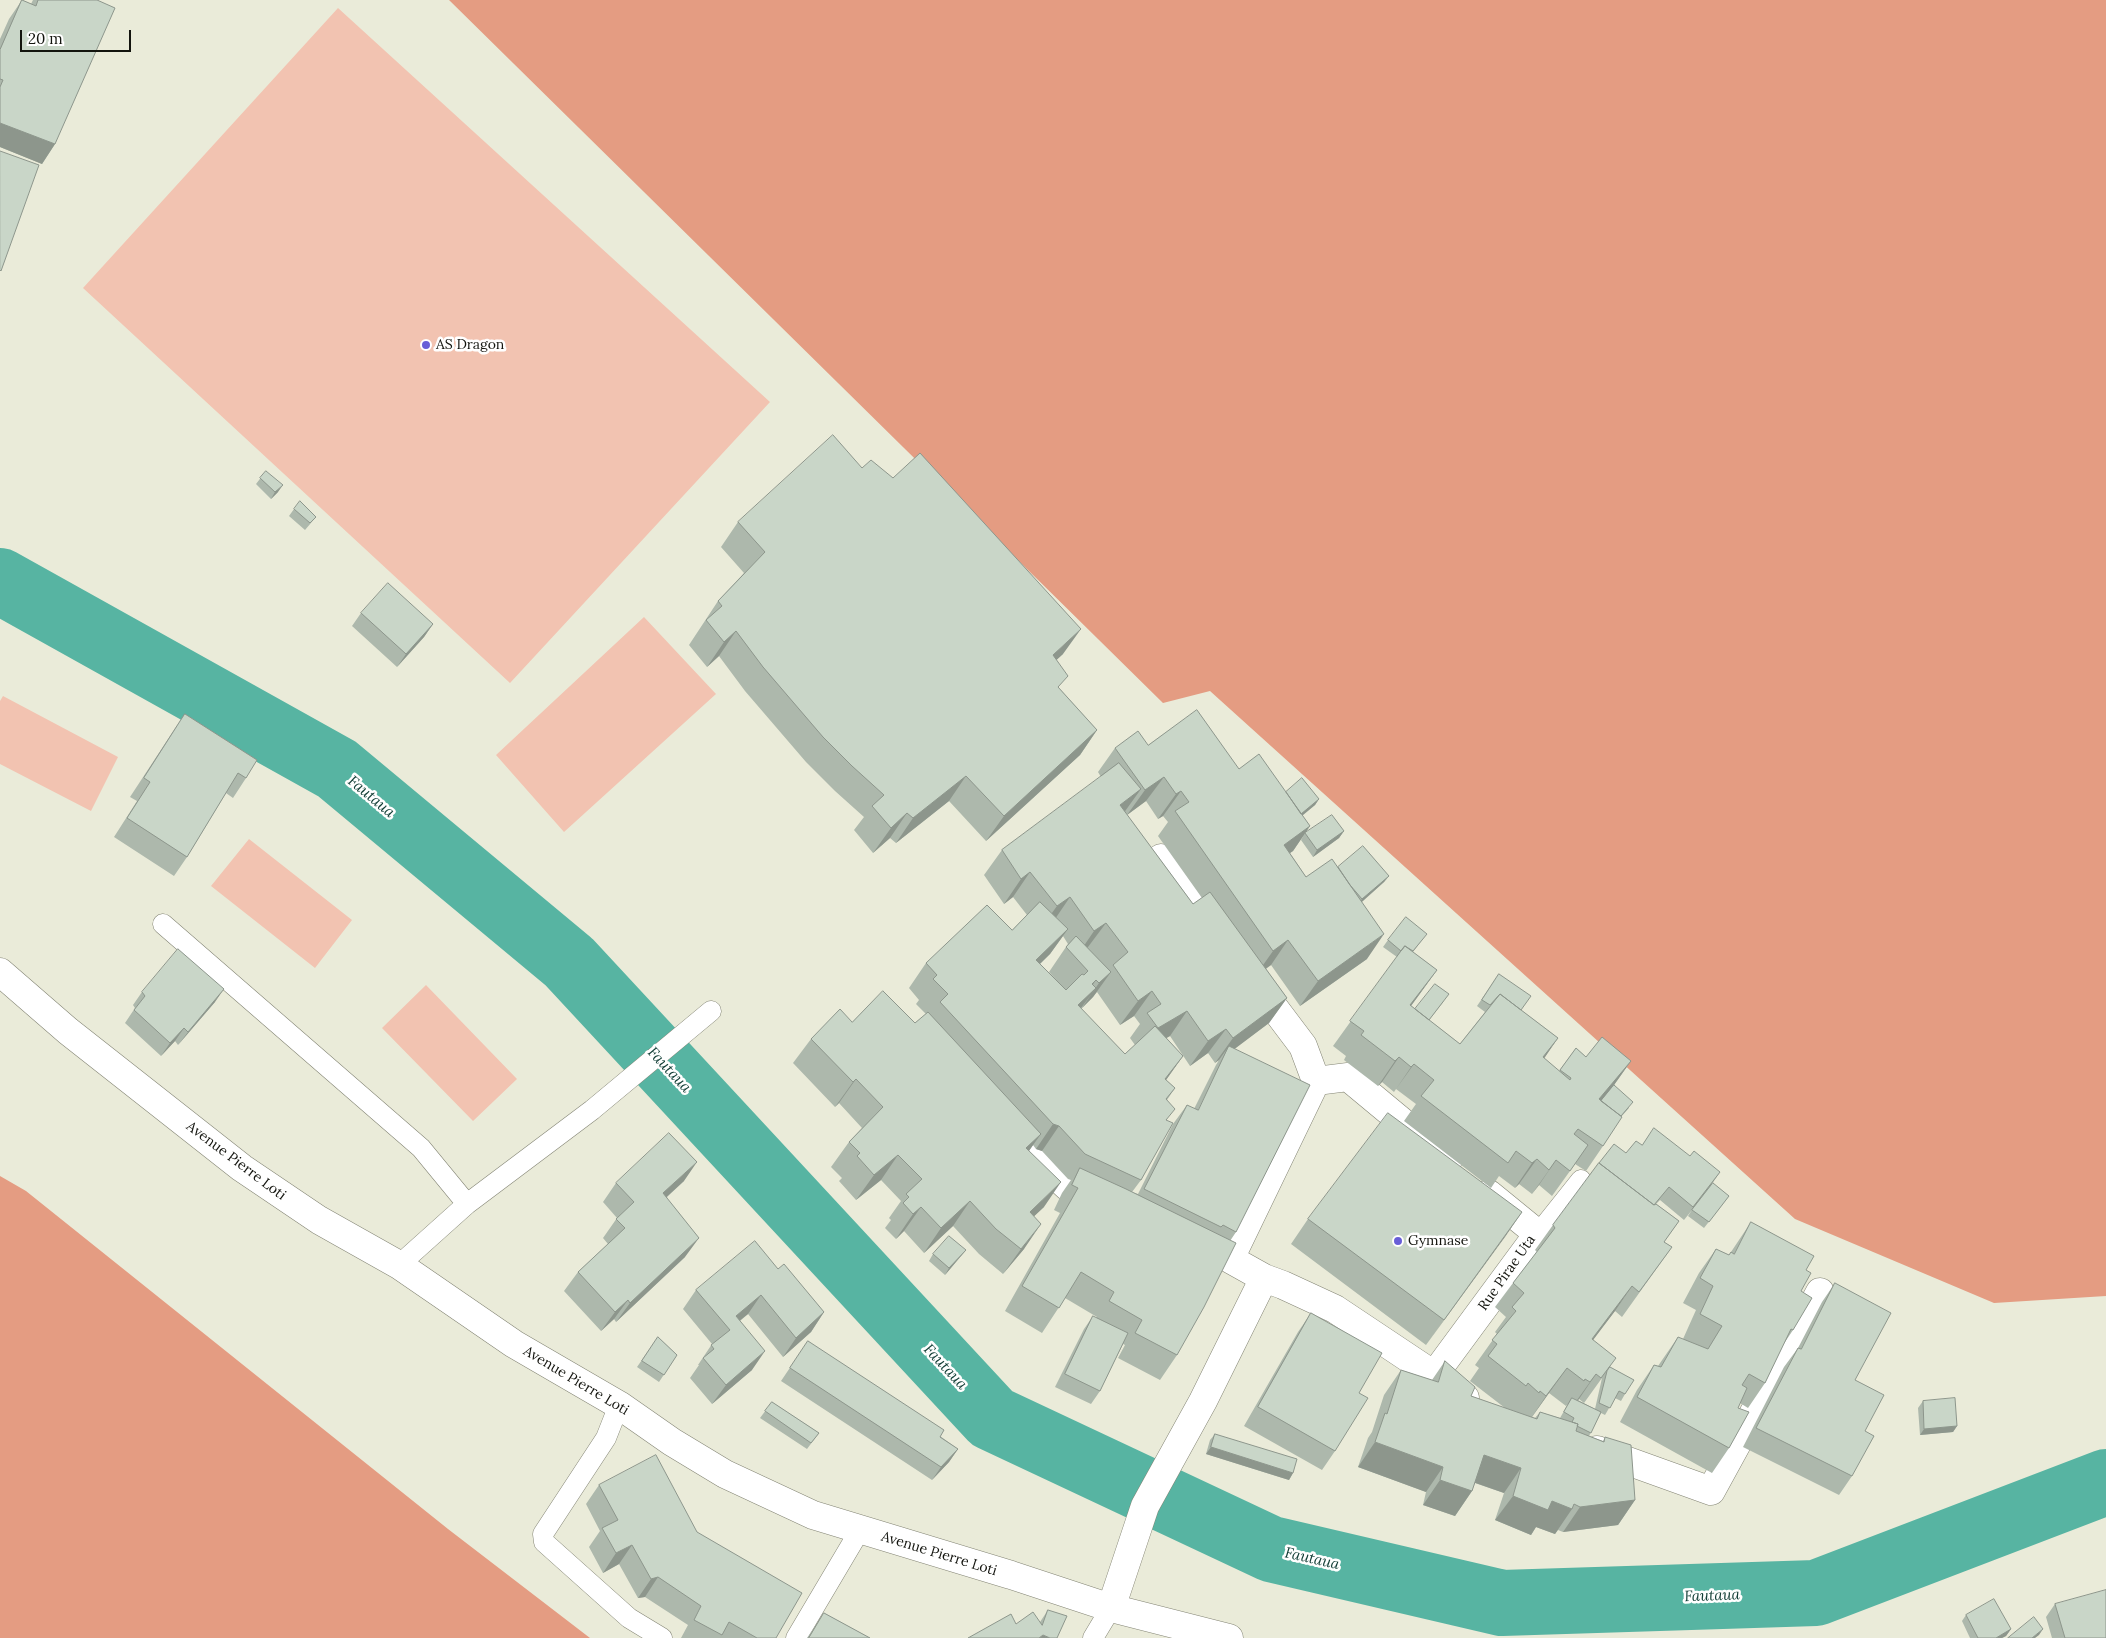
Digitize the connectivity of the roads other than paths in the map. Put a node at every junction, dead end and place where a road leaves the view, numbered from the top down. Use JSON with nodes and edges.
{"nodes":[{"id":1,"x":1160,"y":858,"type":"edge"},
{"id":2,"x":163,"y":924,"type":"dead end"},
{"id":3,"x":0,"y":972,"type":"edge"},
{"id":4,"x":711,"y":1011,"type":"dead end"},
{"id":5,"x":1316,"y":1081,"type":"junction"},
{"id":6,"x":1013,"y":1135,"type":"edge"},
{"id":7,"x":1581,"y":1180,"type":"edge"},
{"id":8,"x":466,"y":1204,"type":"junction"},
{"id":9,"x":1120,"y":1213,"type":"edge"},
{"id":10,"x":1538,"y":1234,"type":"junction"},
{"id":11,"x":399,"y":1265,"type":"junction"},
{"id":12,"x":1264,"y":1278,"type":"junction"},
{"id":13,"x":1820,"y":1292,"type":"dead end"},
{"id":14,"x":1434,"y":1375,"type":"junction"},
{"id":15,"x":618,"y":1404,"type":"junction"},
{"id":16,"x":1488,"y":1412,"type":"edge"},
{"id":17,"x":1571,"y":1441,"type":"edge"},
{"id":18,"x":860,"y":1530,"type":"junction"},
{"id":19,"x":1111,"y":1608,"type":"junction"},
{"id":20,"x":662,"y":1638,"type":"edge"},
{"id":21,"x":796,"y":1638,"type":"edge"},
{"id":22,"x":1093,"y":1638,"type":"edge"},
{"id":23,"x":1229,"y":1638,"type":"edge"}],
"edges":[{"from":1,"to":5,"type":"street"},
{"from":2,"to":8,"type":"lane"},
{"from":3,"to":11,"type":"street","name":"Avenue Pierre Loti"},
{"from":4,"to":8,"type":"lane"},
{"from":5,"to":10,"type":"street","name":"Rue Pirae Uta"},
{"from":5,"to":12,"type":"street"},
{"from":6,"to":9,"type":"street"},
{"from":7,"to":10,"type":"lane"},
{"from":8,"to":11,"type":"lane"},
{"from":10,"to":14,"type":"street","name":"Rue Pirae Uta"},
{"from":11,"to":15,"type":"street","name":"Avenue Pierre Loti"},
{"from":12,"to":14,"type":"street"},
{"from":12,"to":19,"type":"street"},
{"from":13,"to":17,"type":"street"},
{"from":14,"to":16,"type":"street"},
{"from":15,"to":18,"type":"street","name":"Avenue Pierre Loti"},
{"from":15,"to":20,"type":"lane"},
{"from":18,"to":19,"type":"street","name":"Avenue Pierre Loti"},
{"from":18,"to":21,"type":"lane"},
{"from":19,"to":22,"type":"lane"},
{"from":19,"to":23,"type":"street","name":"Avenue Pierre Loti"}]}
